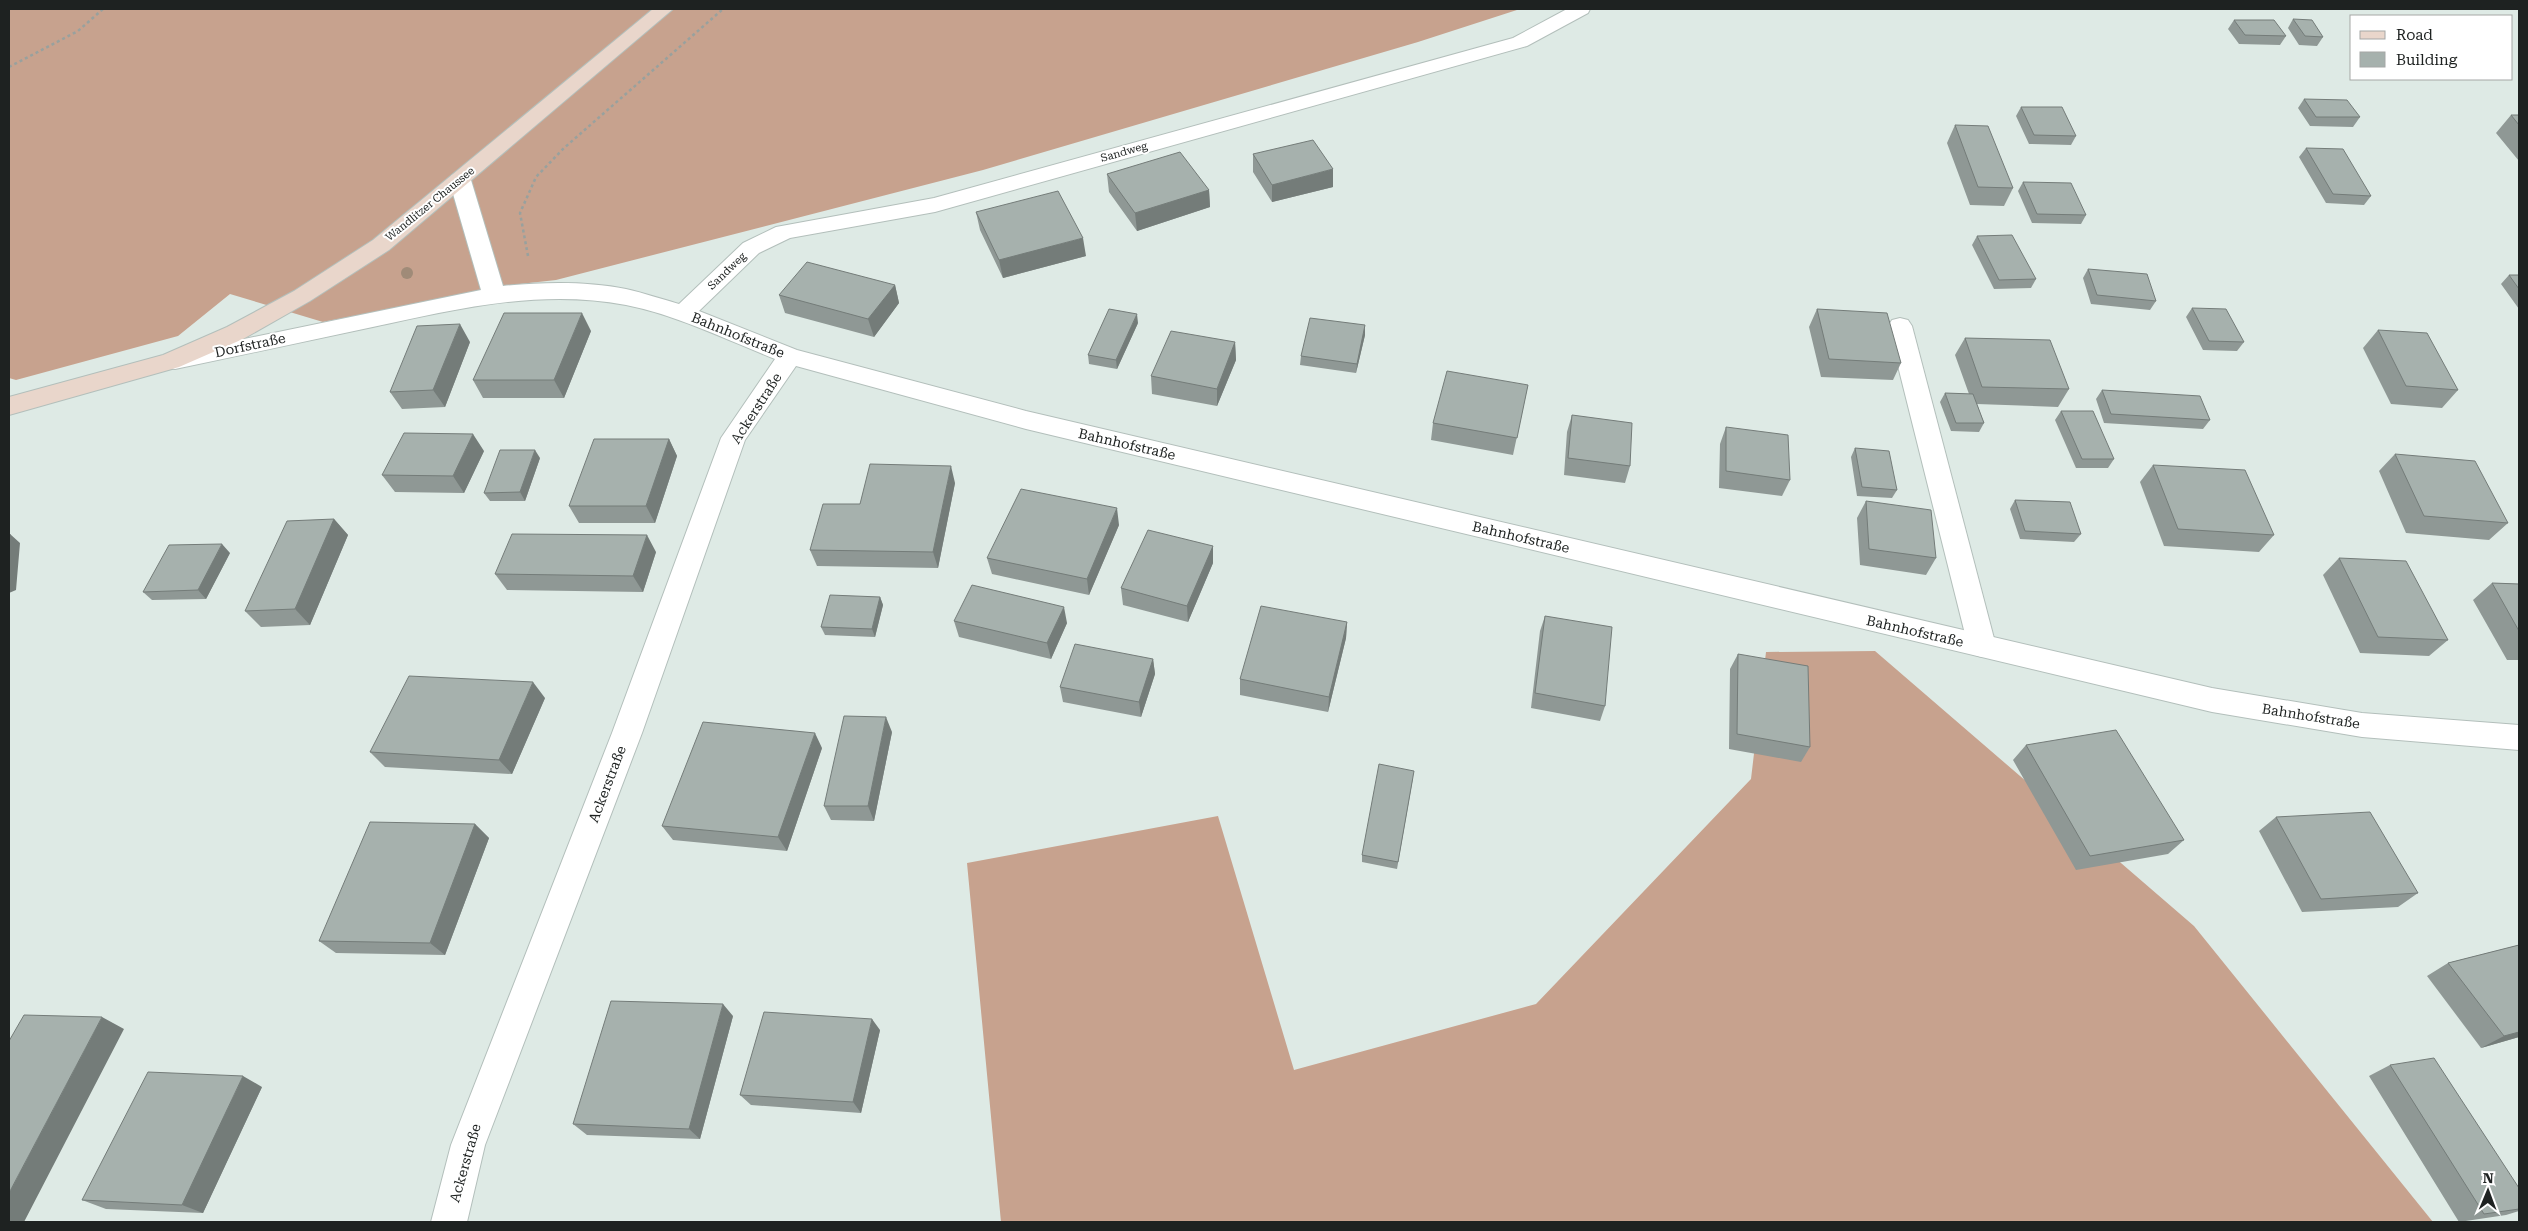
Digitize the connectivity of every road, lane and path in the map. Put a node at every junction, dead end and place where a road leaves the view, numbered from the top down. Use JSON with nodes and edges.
{"nodes":[{"id":1,"x":103,"y":9,"type":"edge"},
{"id":2,"x":664,"y":9,"type":"edge"},
{"id":3,"x":723,"y":9,"type":"edge"},
{"id":4,"x":1581,"y":9,"type":"edge"},
{"id":5,"x":9,"y":67,"type":"edge"},
{"id":6,"x":460,"y":180,"type":"junction"},
{"id":7,"x":535,"y":291,"type":"junction"},
{"id":8,"x":494,"y":295,"type":"junction"},
{"id":9,"x":683,"y":313,"type":"junction"},
{"id":10,"x":1900,"y":326,"type":"dead end"},
{"id":11,"x":790,"y":356,"type":"junction"},
{"id":12,"x":171,"y":361,"type":"junction"},
{"id":13,"x":9,"y":406,"type":"edge"},
{"id":14,"x":1982,"y":646,"type":"junction"},
{"id":15,"x":2519,"y":738,"type":"edge"},
{"id":16,"x":448,"y":1222,"type":"edge"}],
"edges":[{"from":1,"to":5,"type":"path"},
{"from":2,"to":6,"type":"street","name":"Wandlitzer Chaussee"},
{"from":3,"to":7,"type":"path"},
{"from":4,"to":9,"type":"street","name":"Sandweg"},
{"from":6,"to":8,"type":"street"},
{"from":6,"to":12,"type":"street","name":"Wandlitzer Chaussee"},
{"from":7,"to":8,"type":"street","name":"Dorfstraße"},
{"from":7,"to":9,"type":"street","name":"Bahnhofstraße"},
{"from":8,"to":12,"type":"street","name":"Dorfstraße"},
{"from":9,"to":11,"type":"street","name":"Bahnhofstraße"},
{"from":10,"to":14,"type":"street"},
{"from":11,"to":14,"type":"street","name":"Bahnhofstraße"},
{"from":11,"to":16,"type":"street","name":"Ackerstraße"},
{"from":12,"to":13,"type":"street","name":"Dorfstraße"},
{"from":14,"to":15,"type":"street","name":"Bahnhofstraße"}]}
